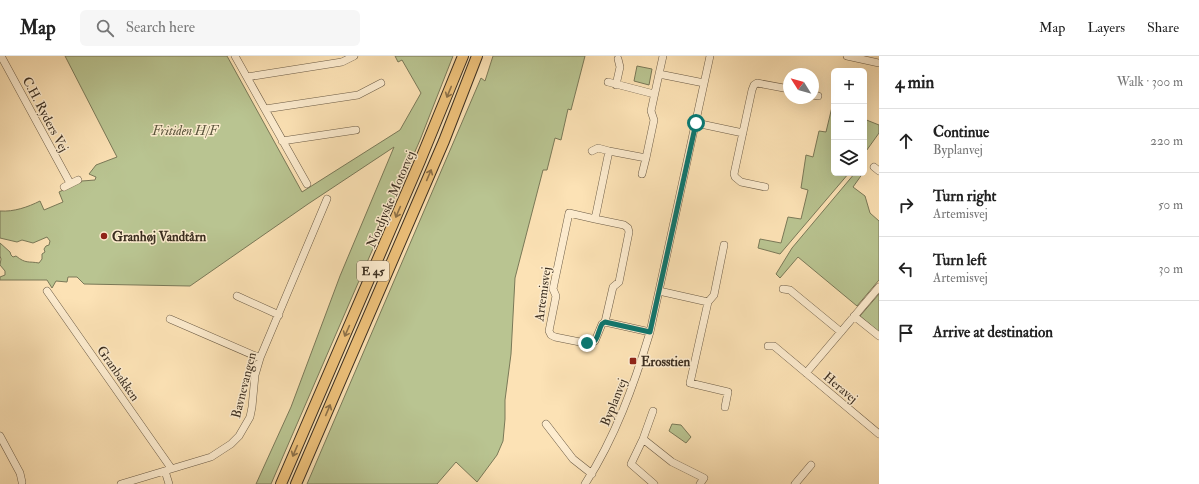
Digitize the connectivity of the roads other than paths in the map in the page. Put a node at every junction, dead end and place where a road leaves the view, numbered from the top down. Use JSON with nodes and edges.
{"nodes":[{"id":1,"x":1,"y":56,"type":"edge"},
{"id":2,"x":236,"y":56,"type":"edge"},
{"id":3,"x":354,"y":56,"type":"edge"},
{"id":4,"x":463,"y":56,"type":"edge"},
{"id":5,"x":478,"y":56,"type":"edge"},
{"id":6,"x":663,"y":56,"type":"edge"},
{"id":7,"x":710,"y":56,"type":"edge"},
{"id":8,"x":847,"y":56,"type":"edge"},
{"id":9,"x":618,"y":59,"type":"dead end"},
{"id":10,"x":879,"y":63,"type":"edge"},
{"id":11,"x":659,"y":74,"type":"junction"},
{"id":12,"x":247,"y":77,"type":"junction"},
{"id":13,"x":608,"y":82,"type":"dead end"},
{"id":14,"x":381,"y":83,"type":"dead end"},
{"id":15,"x":616,"y":84,"type":"junction"},
{"id":16,"x":704,"y":84,"type":"junction"},
{"id":17,"x":783,"y":88,"type":"edge"},
{"id":18,"x":654,"y":94,"type":"junction"},
{"id":19,"x":265,"y":109,"type":"junction"},
{"id":20,"x":696,"y":123,"type":"junction"},
{"id":21,"x":356,"y":130,"type":"dead end"},
{"id":22,"x":743,"y":133,"type":"junction"},
{"id":23,"x":282,"y":141,"type":"junction"},
{"id":24,"x":592,"y":151,"type":"dead end"},
{"id":25,"x":609,"y":151,"type":"junction"},
{"id":26,"x":646,"y":158,"type":"junction"},
{"id":27,"x":642,"y":174,"type":"dead end"},
{"id":28,"x":78,"y":180,"type":"dead end"},
{"id":29,"x":307,"y":184,"type":"dead end"},
{"id":30,"x":765,"y":187,"type":"dead end"},
{"id":31,"x":327,"y":199,"type":"dead end"},
{"id":32,"x":595,"y":219,"type":"junction"},
{"id":33,"x":724,"y":245,"type":"dead end"},
{"id":34,"x":879,"y":287,"type":"edge"},
{"id":35,"x":783,"y":289,"type":"dead end"},
{"id":36,"x":47,"y":290,"type":"dead end"},
{"id":37,"x":659,"y":291,"type":"junction"},
{"id":38,"x":237,"y":296,"type":"dead end"},
{"id":39,"x":708,"y":302,"type":"junction"},
{"id":40,"x":279,"y":315,"type":"junction"},
{"id":41,"x":854,"y":316,"type":"junction"},
{"id":42,"x":170,"y":319,"type":"dead end"},
{"id":43,"x":605,"y":322,"type":"junction"},
{"id":44,"x":650,"y":332,"type":"junction"},
{"id":45,"x":841,"y":332,"type":"junction"},
{"id":46,"x":879,"y":336,"type":"edge"},
{"id":47,"x":768,"y":346,"type":"dead end"},
{"id":48,"x":260,"y":358,"type":"junction"},
{"id":49,"x":806,"y":373,"type":"junction"},
{"id":50,"x":725,"y":407,"type":"dead end"},
{"id":51,"x":653,"y":411,"type":"dead end"},
{"id":52,"x":546,"y":424,"type":"dead end"},
{"id":53,"x":879,"y":434,"type":"edge"},
{"id":54,"x":0,"y":436,"type":"edge"},
{"id":55,"x":643,"y":439,"type":"junction"},
{"id":56,"x":811,"y":465,"type":"dead end"},
{"id":57,"x":168,"y":470,"type":"junction"},
{"id":58,"x":592,"y":474,"type":"junction"},
{"id":59,"x":24,"y":483,"type":"edge"},
{"id":60,"x":798,"y":483,"type":"edge"},
{"id":61,"x":14,"y":484,"type":"edge"},
{"id":62,"x":121,"y":484,"type":"edge"},
{"id":63,"x":169,"y":484,"type":"edge"},
{"id":64,"x":281,"y":484,"type":"edge"},
{"id":65,"x":296,"y":484,"type":"edge"},
{"id":66,"x":585,"y":484,"type":"edge"},
{"id":67,"x":654,"y":484,"type":"edge"},
{"id":68,"x":700,"y":484,"type":"edge"}],
"edges":[{"from":1,"to":28,"type":"street","name":"C.H. Ryders Vej"},
{"from":2,"to":12,"type":"street"},
{"from":3,"to":12,"type":"street"},
{"from":4,"to":64,"type":"highway","name":"Nordjyske Motorvej","number":"E 45","one_way":true},
{"from":65,"to":5,"type":"highway","name":"Nordjyske Motorvej","number":"E 45","one_way":true},
{"from":6,"to":11,"type":"street"},
{"from":7,"to":16,"type":"street","name":"Byplanvej"},
{"from":8,"to":10,"type":"street"},
{"from":9,"to":15,"type":"street"},
{"from":11,"to":16,"type":"street"},
{"from":11,"to":18,"type":"street"},
{"from":12,"to":19,"type":"street"},
{"from":13,"to":15,"type":"street"},
{"from":14,"to":19,"type":"street"},
{"from":15,"to":18,"type":"street"},
{"from":16,"to":20,"type":"street","name":"Byplanvej"},
{"from":17,"to":22,"type":"street"},
{"from":18,"to":26,"type":"street"},
{"from":19,"to":23,"type":"street"},
{"from":20,"to":22,"type":"street"},
{"from":20,"to":37,"type":"street","name":"Byplanvej"},
{"from":21,"to":23,"type":"street"},
{"from":22,"to":30,"type":"street"},
{"from":23,"to":29,"type":"street"},
{"from":24,"to":25,"type":"street"},
{"from":25,"to":26,"type":"street"},
{"from":25,"to":32,"type":"street"},
{"from":26,"to":27,"type":"street"},
{"from":31,"to":40,"type":"street","name":"Bavnevangen"},
{"from":32,"to":43,"type":"street","name":"Artemisvej"},
{"from":32,"to":43,"type":"street","name":"Artemisvej"},
{"from":33,"to":39,"type":"street"},
{"from":34,"to":41,"type":"street","name":"Heravej"},
{"from":35,"to":45,"type":"street"},
{"from":36,"to":57,"type":"street","name":"Granbakken"},
{"from":37,"to":39,"type":"street"},
{"from":37,"to":44,"type":"street","name":"Byplanvej"},
{"from":38,"to":40,"type":"street"},
{"from":39,"to":50,"type":"street"},
{"from":40,"to":48,"type":"street","name":"Bavnevangen"},
{"from":41,"to":45,"type":"street","name":"Heravej"},
{"from":41,"to":46,"type":"street"},
{"from":42,"to":48,"type":"street"},
{"from":43,"to":44,"type":"street"},
{"from":44,"to":58,"type":"street","name":"Byplanvej"},
{"from":45,"to":49,"type":"street","name":"Heravej"},
{"from":47,"to":49,"type":"street","name":"Heravej"},
{"from":48,"to":57,"type":"street","name":"Bavnevangen"},
{"from":49,"to":53,"type":"street","name":"Heravej"},
{"from":51,"to":55,"type":"street"},
{"from":52,"to":58,"type":"street"},
{"from":54,"to":59,"type":"street"},
{"from":55,"to":67,"type":"street"},
{"from":55,"to":68,"type":"street"},
{"from":56,"to":60,"type":"street"},
{"from":57,"to":62,"type":"street","name":"Bavnevangen"},
{"from":57,"to":63,"type":"street","name":"Granbakken"},
{"from":58,"to":66,"type":"street","name":"Byplanvej"},
{"from":59,"to":61,"type":"street"}]}
